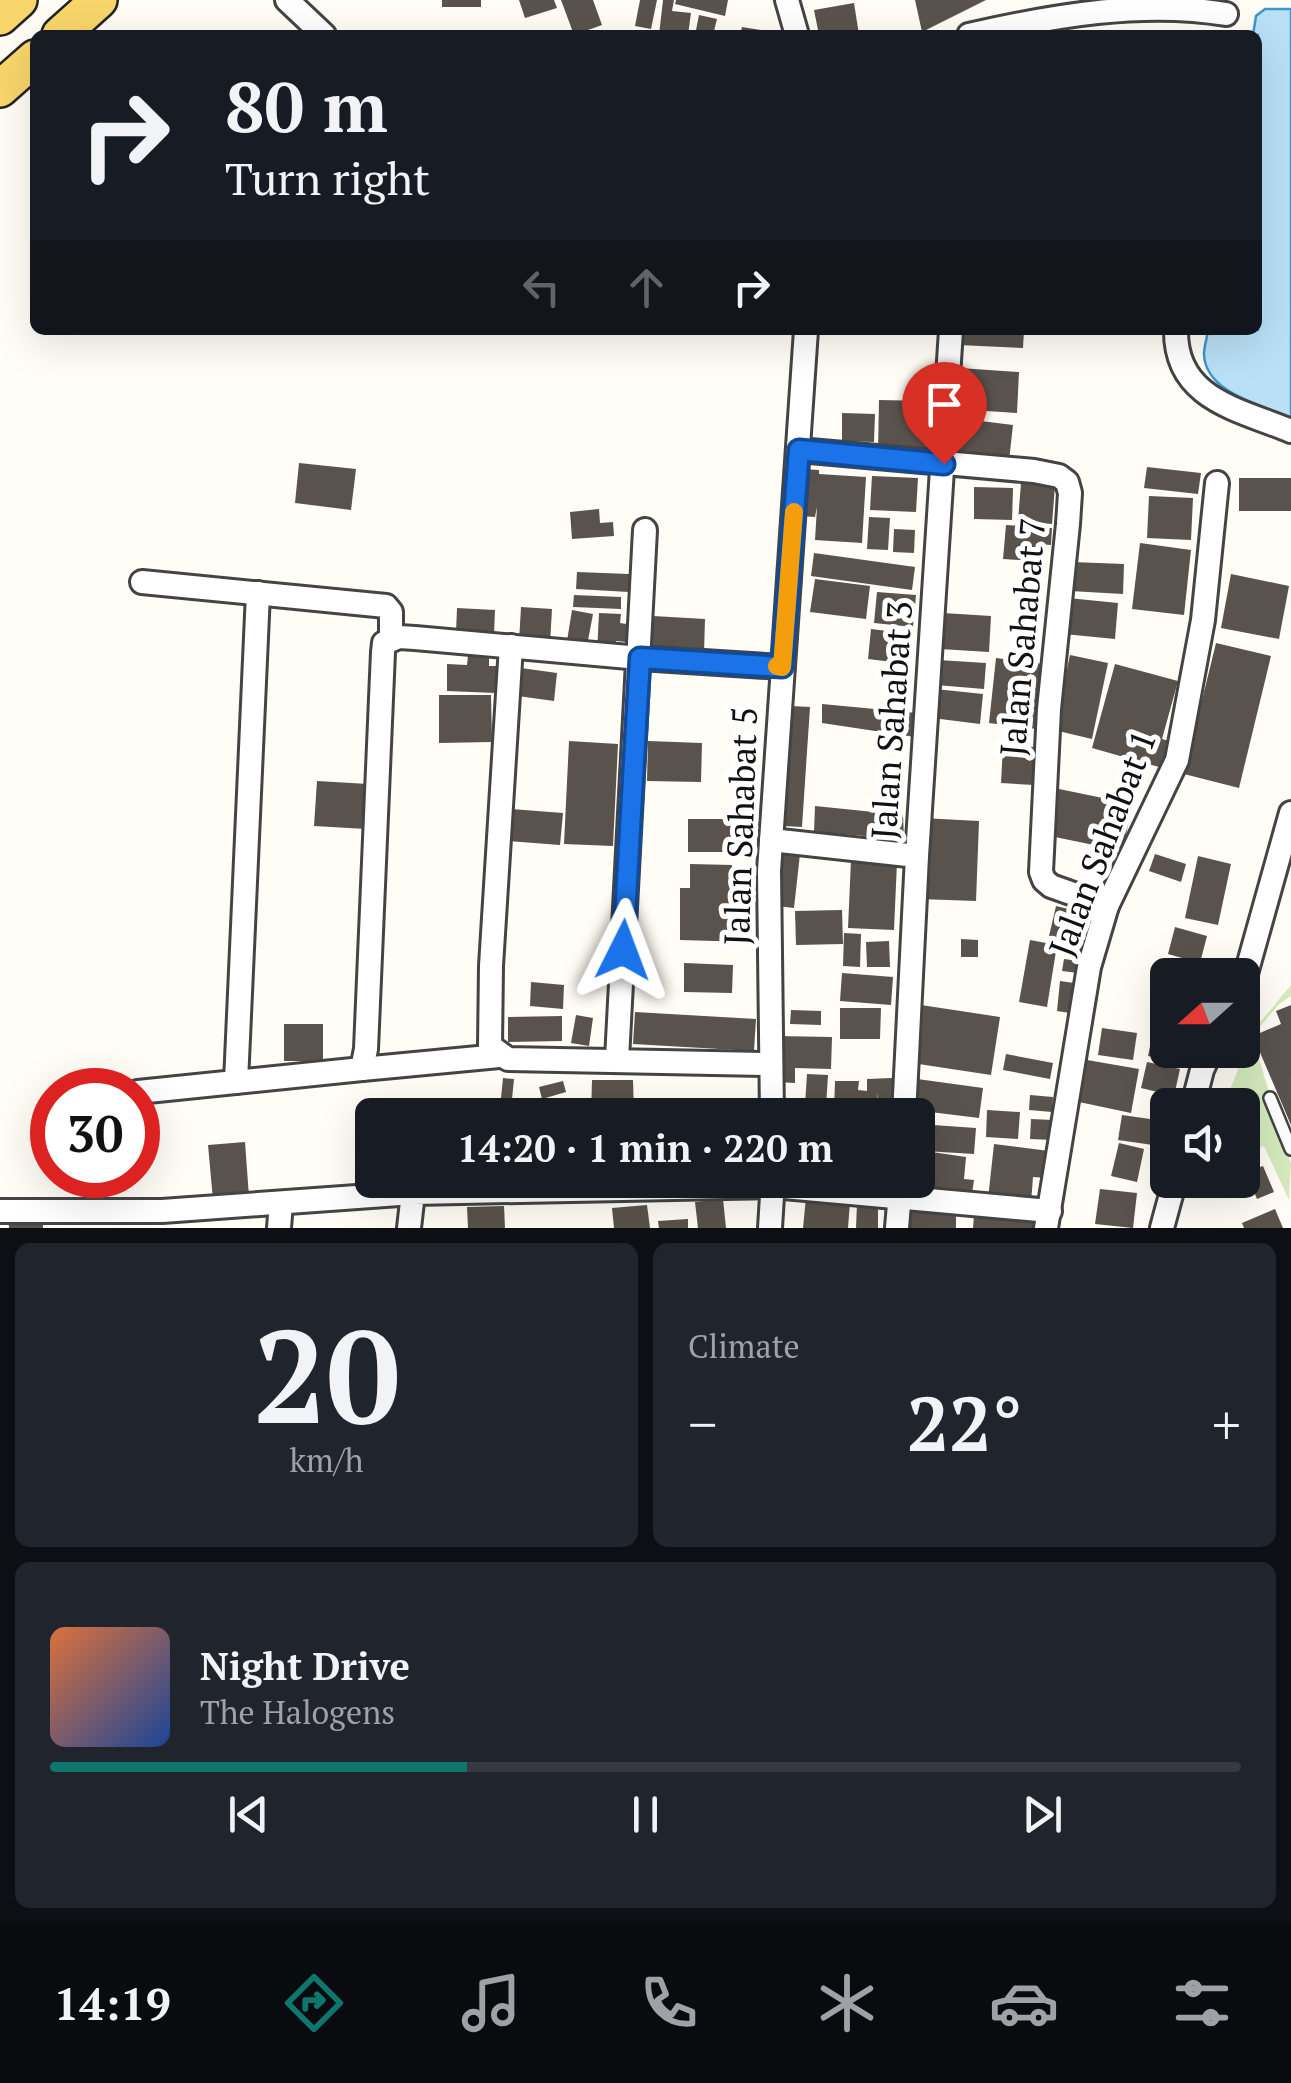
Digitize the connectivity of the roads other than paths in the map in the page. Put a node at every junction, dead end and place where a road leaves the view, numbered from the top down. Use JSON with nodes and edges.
{"nodes":[{"id":1,"x":20,"y":0,"type":"edge"},
{"id":2,"x":99,"y":0,"type":"edge"},
{"id":3,"x":287,"y":0,"type":"edge"},
{"id":4,"x":786,"y":0,"type":"edge"},
{"id":5,"x":1047,"y":10,"type":"edge"},
{"id":6,"x":1226,"y":16,"type":"edge"},
{"id":7,"x":0,"y":17,"type":"edge"},
{"id":8,"x":66,"y":30,"type":"edge"},
{"id":9,"x":319,"y":30,"type":"edge"},
{"id":10,"x":795,"y":30,"type":"edge"},
{"id":11,"x":985,"y":30,"type":"edge"},
{"id":12,"x":806,"y":335,"type":"edge"},
{"id":13,"x":951,"y":335,"type":"edge"},
{"id":14,"x":1176,"y":335,"type":"edge"},
{"id":15,"x":1291,"y":431,"type":"edge"},
{"id":16,"x":799,"y":450,"type":"junction"},
{"id":17,"x":944,"y":464,"type":"junction"},
{"id":18,"x":1217,"y":483,"type":"dead end"},
{"id":19,"x":646,"y":530,"type":"dead end"},
{"id":20,"x":142,"y":582,"type":"dead end"},
{"id":21,"x":258,"y":593,"type":"junction"},
{"id":22,"x":391,"y":638,"type":"junction"},
{"id":23,"x":511,"y":646,"type":"junction"},
{"id":24,"x":640,"y":658,"type":"junction"},
{"id":25,"x":782,"y":667,"type":"junction"},
{"id":26,"x":1291,"y":814,"type":"edge"},
{"id":27,"x":771,"y":840,"type":"junction"},
{"id":28,"x":917,"y":856,"type":"junction"},
{"id":29,"x":1107,"y":906,"type":"junction"},
{"id":30,"x":1250,"y":958,"type":"edge"},
{"id":31,"x":499,"y":1056,"type":"junction"},
{"id":32,"x":617,"y":1059,"type":"junction"},
{"id":33,"x":770,"y":1064,"type":"junction"},
{"id":34,"x":362,"y":1068,"type":"junction"},
{"id":35,"x":236,"y":1082,"type":"junction"},
{"id":36,"x":160,"y":1090,"type":"edge"},
{"id":37,"x":771,"y":1098,"type":"edge"},
{"id":38,"x":905,"y":1098,"type":"edge"},
{"id":39,"x":1270,"y":1098,"type":"dead end"},
{"id":40,"x":1291,"y":1149,"type":"edge"},
{"id":41,"x":935,"y":1195,"type":"edge"},
{"id":42,"x":355,"y":1197,"type":"edge"},
{"id":43,"x":412,"y":1198,"type":"edge"},
{"id":44,"x":772,"y":1198,"type":"edge"},
{"id":45,"x":900,"y":1198,"type":"edge"},
{"id":46,"x":1170,"y":1198,"type":"edge"},
{"id":47,"x":281,"y":1203,"type":"junction"},
{"id":48,"x":0,"y":1211,"type":"edge"},
{"id":49,"x":1048,"y":1219,"type":"edge"},
{"id":50,"x":161,"y":1220,"type":"edge"},
{"id":51,"x":279,"y":1228,"type":"edge"},
{"id":52,"x":408,"y":1228,"type":"edge"},
{"id":53,"x":770,"y":1228,"type":"edge"},
{"id":54,"x":897,"y":1228,"type":"edge"},
{"id":55,"x":1162,"y":1228,"type":"edge"}],
"edges":[{"from":1,"to":7,"type":"main road"},
{"from":2,"to":8,"type":"main road"},
{"from":3,"to":9,"type":"street"},
{"from":4,"to":10,"type":"street"},
{"from":5,"to":6,"type":"street"},
{"from":5,"to":11,"type":"street"},
{"from":12,"to":16,"type":"street","name":"Jalan Sahabat 5"},
{"from":13,"to":17,"type":"street","name":"Jalan Sahabat 3"},
{"from":14,"to":15,"type":"street"},
{"from":16,"to":17,"type":"street","name":"Jalan Sahabat 7"},
{"from":16,"to":25,"type":"street","name":"Jalan Sahabat 5"},
{"from":17,"to":28,"type":"street","name":"Jalan Sahabat 3"},
{"from":17,"to":29,"type":"street","name":"Jalan Sahabat 7"},
{"from":18,"to":29,"type":"street","name":"Jalan Sahabat 1"},
{"from":19,"to":24,"type":"street"},
{"from":20,"to":21,"type":"street"},
{"from":21,"to":22,"type":"street"},
{"from":21,"to":35,"type":"street"},
{"from":22,"to":23,"type":"street"},
{"from":22,"to":34,"type":"street"},
{"from":23,"to":24,"type":"street"},
{"from":23,"to":31,"type":"street"},
{"from":24,"to":25,"type":"street"},
{"from":24,"to":32,"type":"street"},
{"from":25,"to":27,"type":"street","name":"Jalan Sahabat 5"},
{"from":26,"to":30,"type":"street"},
{"from":27,"to":28,"type":"street"},
{"from":27,"to":33,"type":"street","name":"Jalan Sahabat 5"},
{"from":28,"to":38,"type":"street","name":"Jalan Sahabat 3"},
{"from":29,"to":49,"type":"street","name":"Jalan Sahabat 1"},
{"from":31,"to":32,"type":"street"},
{"from":31,"to":34,"type":"street"},
{"from":32,"to":33,"type":"street"},
{"from":33,"to":37,"type":"street","name":"Jalan Sahabat 5"},
{"from":34,"to":35,"type":"street"},
{"from":35,"to":36,"type":"street"},
{"from":39,"to":40,"type":"lane"},
{"from":41,"to":49,"type":"street"},
{"from":42,"to":47,"type":"street"},
{"from":43,"to":52,"type":"street"},
{"from":44,"to":53,"type":"street"},
{"from":45,"to":54,"type":"street"},
{"from":46,"to":55,"type":"street"},
{"from":47,"to":50,"type":"street"},
{"from":47,"to":51,"type":"street"},
{"from":48,"to":50,"type":"street"}]}
